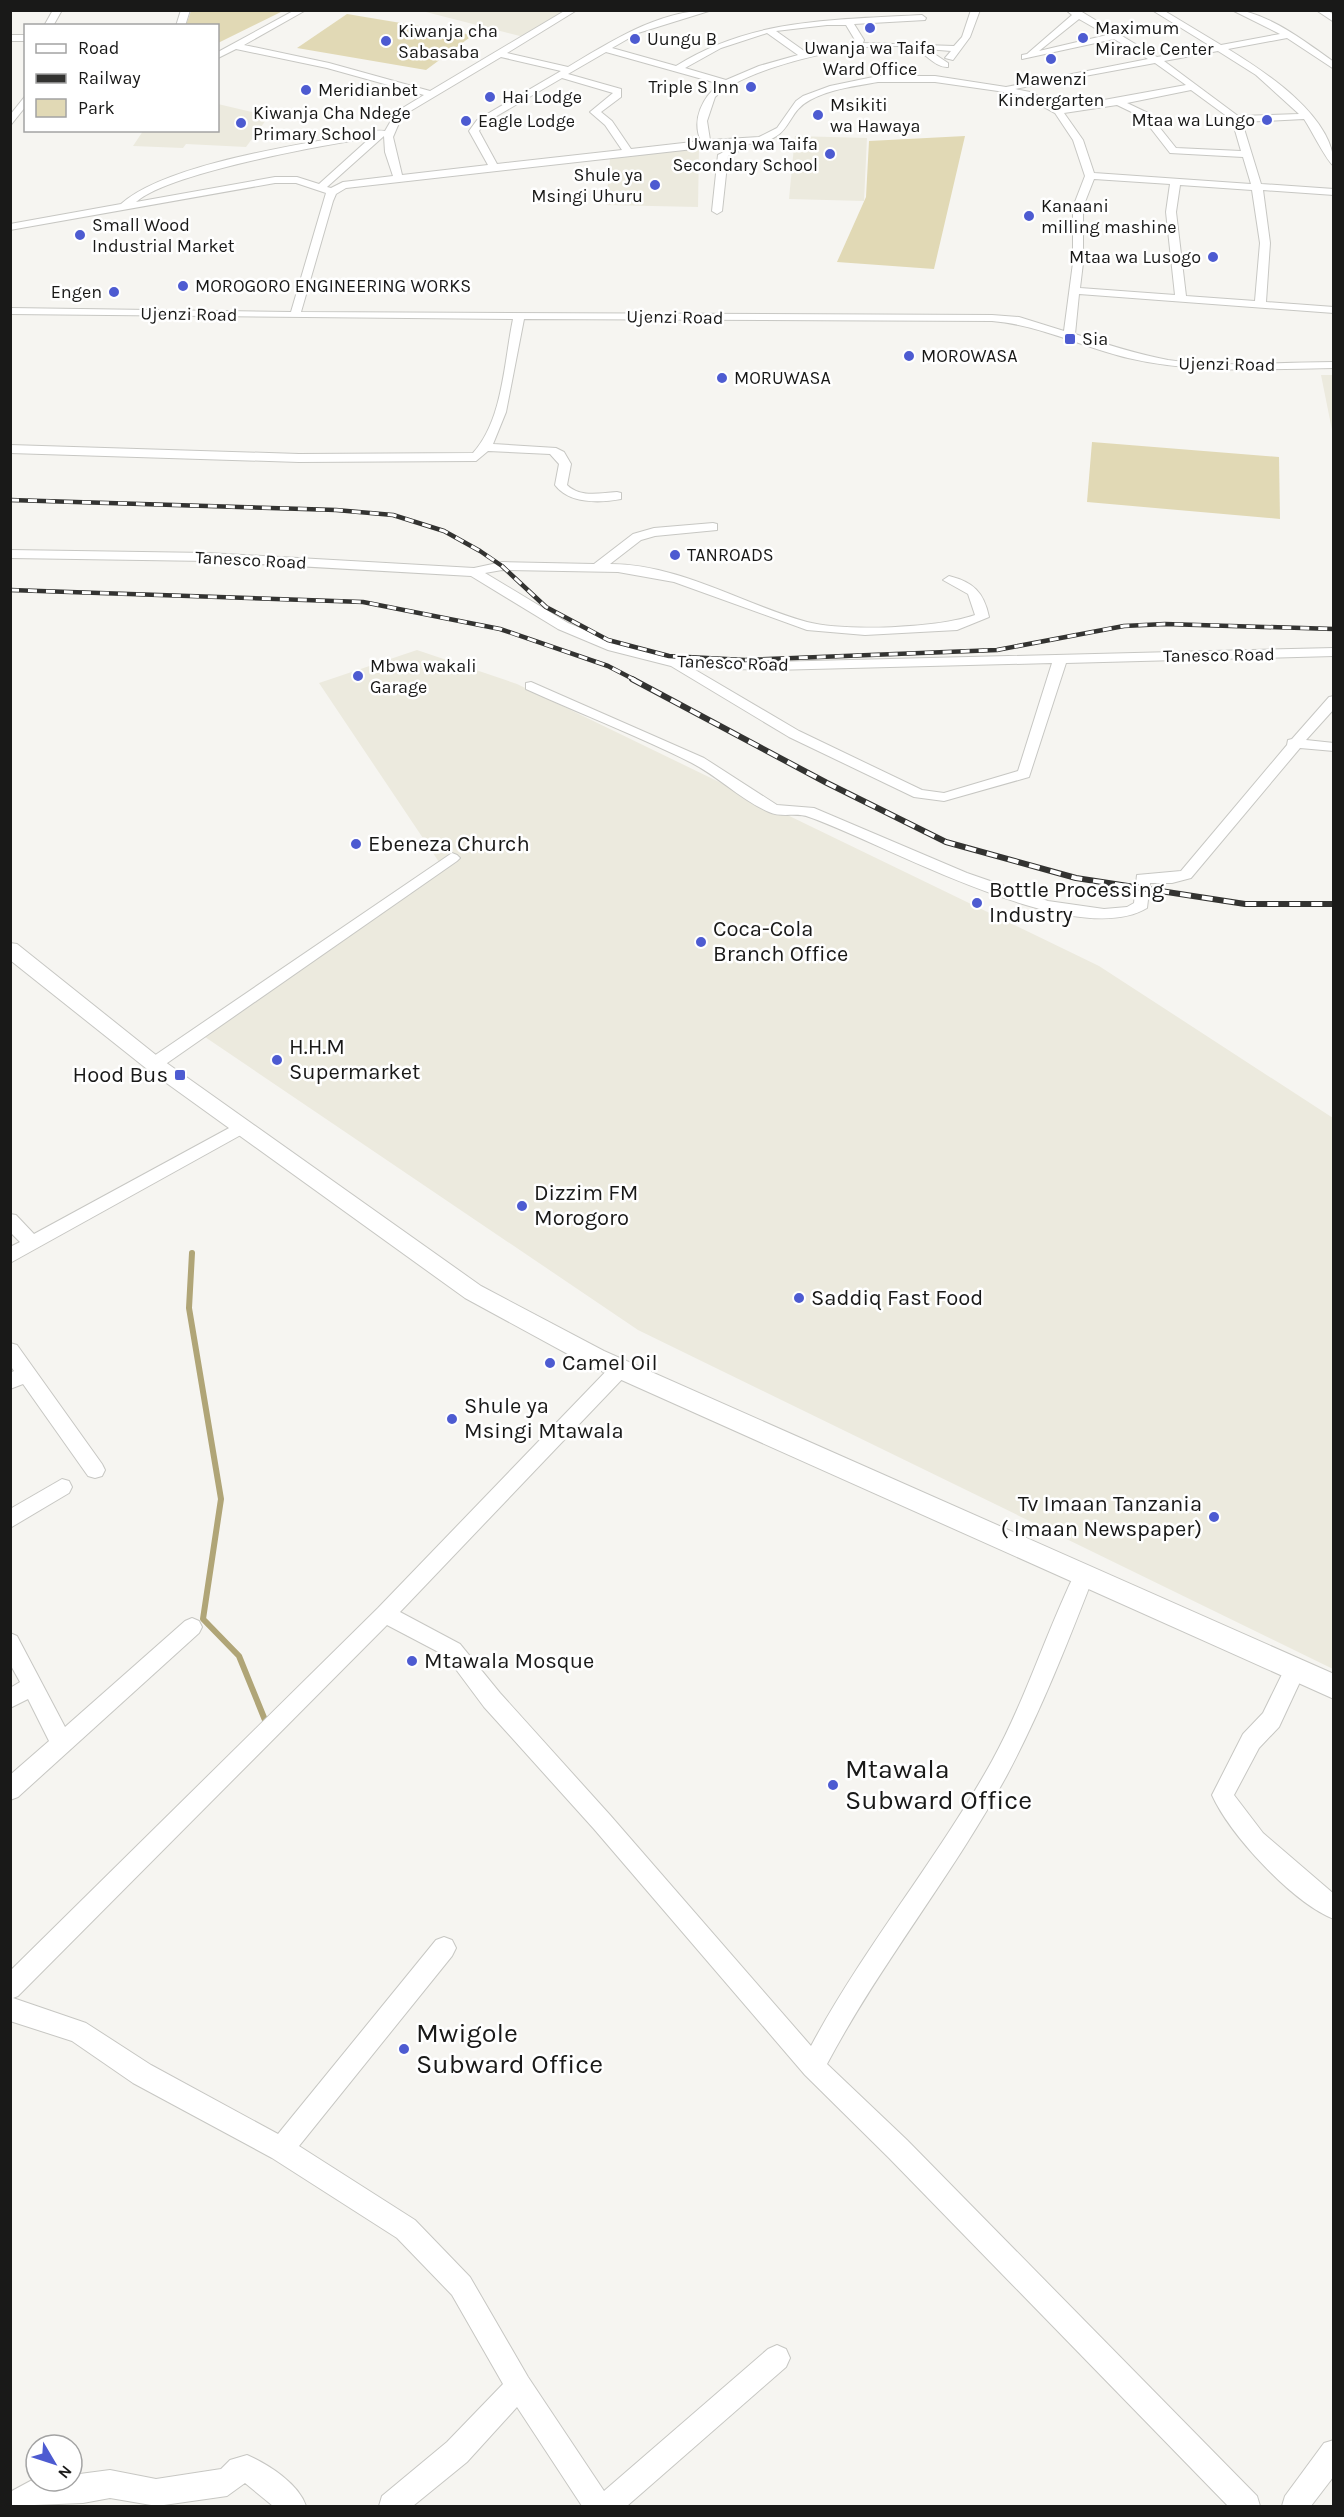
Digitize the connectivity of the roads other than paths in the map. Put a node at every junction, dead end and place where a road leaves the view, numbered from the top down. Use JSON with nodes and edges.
{"nodes":[{"id":1,"x":58,"y":10,"type":"edge"},
{"id":2,"x":302,"y":10,"type":"edge"},
{"id":3,"x":573,"y":10,"type":"edge"},
{"id":4,"x":708,"y":10,"type":"edge"},
{"id":5,"x":976,"y":10,"type":"edge"},
{"id":6,"x":1156,"y":10,"type":"edge"},
{"id":7,"x":1236,"y":10,"type":"edge"},
{"id":8,"x":1320,"y":10,"type":"edge"},
{"id":9,"x":1075,"y":12,"type":"edge"},
{"id":10,"x":922,"y":18,"type":"dead end"},
{"id":11,"x":1334,"y":19,"type":"edge"},
{"id":12,"x":849,"y":22,"type":"junction"},
{"id":13,"x":49,"y":24,"type":"edge"},
{"id":14,"x":769,"y":30,"type":"junction"},
{"id":15,"x":1289,"y":35,"type":"junction"},
{"id":16,"x":1116,"y":36,"type":"junction"},
{"id":17,"x":859,"y":43,"type":"junction"},
{"id":18,"x":914,"y":45,"type":"junction"},
{"id":19,"x":236,"y":46,"type":"junction"},
{"id":20,"x":605,"y":49,"type":"junction"},
{"id":21,"x":956,"y":49,"type":"junction"},
{"id":22,"x":1221,"y":49,"type":"junction"},
{"id":23,"x":219,"y":54,"type":"edge"},
{"id":24,"x":500,"y":54,"type":"junction"},
{"id":25,"x":806,"y":56,"type":"junction"},
{"id":26,"x":1159,"y":61,"type":"junction"},
{"id":27,"x":945,"y":65,"type":"junction"},
{"id":28,"x":1334,"y":66,"type":"edge"},
{"id":29,"x":679,"y":68,"type":"junction"},
{"id":30,"x":566,"y":73,"type":"junction"},
{"id":31,"x":934,"y":79,"type":"junction"},
{"id":32,"x":728,"y":83,"type":"junction"},
{"id":33,"x":1195,"y":86,"type":"junction"},
{"id":34,"x":998,"y":88,"type":"junction"},
{"id":35,"x":430,"y":94,"type":"junction"},
{"id":36,"x":24,"y":101,"type":"edge"},
{"id":37,"x":1118,"y":102,"type":"junction"},
{"id":38,"x":1058,"y":111,"type":"junction"},
{"id":39,"x":1308,"y":116,"type":"junction"},
{"id":40,"x":1236,"y":119,"type":"junction"},
{"id":41,"x":10,"y":123,"type":"edge"},
{"id":42,"x":389,"y":128,"type":"junction"},
{"id":43,"x":378,"y":134,"type":"junction"},
{"id":44,"x":761,"y":140,"type":"junction"},
{"id":45,"x":707,"y":143,"type":"junction"},
{"id":46,"x":628,"y":152,"type":"junction"},
{"id":47,"x":1246,"y":154,"type":"junction"},
{"id":48,"x":1334,"y":163,"type":"edge"},
{"id":49,"x":494,"y":168,"type":"junction"},
{"id":50,"x":1090,"y":176,"type":"junction"},
{"id":51,"x":398,"y":177,"type":"junction"},
{"id":52,"x":1176,"y":180,"type":"junction"},
{"id":53,"x":1257,"y":186,"type":"junction"},
{"id":54,"x":320,"y":188,"type":"junction"},
{"id":55,"x":332,"y":192,"type":"junction"},
{"id":56,"x":1334,"y":192,"type":"edge"},
{"id":57,"x":123,"y":208,"type":"junction"},
{"id":58,"x":717,"y":211,"type":"dead end"},
{"id":59,"x":10,"y":227,"type":"edge"},
{"id":60,"x":1076,"y":291,"type":"junction"},
{"id":61,"x":1181,"y":300,"type":"junction"},
{"id":62,"x":1260,"y":305,"type":"junction"},
{"id":63,"x":1334,"y":310,"type":"edge"},
{"id":64,"x":10,"y":311,"type":"edge"},
{"id":65,"x":295,"y":315,"type":"junction"},
{"id":66,"x":519,"y":316,"type":"junction"},
{"id":67,"x":1069,"y":334,"type":"junction"},
{"id":68,"x":1334,"y":364,"type":"edge"},
{"id":69,"x":484,"y":447,"type":"junction"},
{"id":70,"x":14,"y":451,"type":"edge"},
{"id":71,"x":617,"y":496,"type":"dead end"},
{"id":72,"x":713,"y":527,"type":"dead end"},
{"id":73,"x":10,"y":554,"type":"edge"},
{"id":74,"x":597,"y":568,"type":"junction"},
{"id":75,"x":474,"y":572,"type":"junction"},
{"id":76,"x":950,"y":580,"type":"dead end"},
{"id":77,"x":1334,"y":652,"type":"edge"},
{"id":78,"x":1060,"y":659,"type":"junction"},
{"id":79,"x":675,"y":663,"type":"junction"},
{"id":80,"x":531,"y":686,"type":"dead end"},
{"id":81,"x":1334,"y":700,"type":"edge"},
{"id":82,"x":1293,"y":743,"type":"junction"},
{"id":83,"x":1334,"y":747,"type":"edge"},
{"id":84,"x":452,"y":858,"type":"dead end"},
{"id":85,"x":10,"y":949,"type":"edge"},
{"id":86,"x":154,"y":1064,"type":"junction"},
{"id":87,"x":242,"y":1127,"type":"junction"},
{"id":88,"x":10,"y":1220,"type":"edge"},
{"id":89,"x":32,"y":1244,"type":"junction"},
{"id":90,"x":10,"y":1256,"type":"edge"},
{"id":91,"x":10,"y":1350,"type":"edge"},
{"id":92,"x":621,"y":1368,"type":"junction"},
{"id":93,"x":19,"y":1378,"type":"edge"},
{"id":94,"x":96,"y":1470,"type":"dead end"},
{"id":95,"x":62,"y":1487,"type":"dead end"},
{"id":96,"x":10,"y":1520,"type":"edge"},
{"id":97,"x":1084,"y":1575,"type":"junction"},
{"id":98,"x":385,"y":1614,"type":"junction"},
{"id":99,"x":192,"y":1627,"type":"dead end"},
{"id":100,"x":10,"y":1642,"type":"edge"},
{"id":101,"x":1295,"y":1669,"type":"junction"},
{"id":102,"x":34,"y":1685,"type":"junction"},
{"id":103,"x":1334,"y":1687,"type":"edge"},
{"id":104,"x":10,"y":1699,"type":"edge"},
{"id":105,"x":62,"y":1744,"type":"junction"},
{"id":106,"x":10,"y":1790,"type":"edge"},
{"id":107,"x":1334,"y":1908,"type":"edge"},
{"id":108,"x":444,"y":1948,"type":"dead end"},
{"id":109,"x":10,"y":1988,"type":"edge"},
{"id":110,"x":10,"y":2009,"type":"edge"},
{"id":111,"x":813,"y":2067,"type":"junction"},
{"id":112,"x":281,"y":2150,"type":"junction"},
{"id":113,"x":777,"y":2358,"type":"dead end"},
{"id":114,"x":519,"y":2386,"type":"junction"},
{"id":115,"x":1334,"y":2453,"type":"edge"},
{"id":116,"x":12,"y":2506,"type":"edge"},
{"id":117,"x":293,"y":2506,"type":"edge"},
{"id":118,"x":392,"y":2506,"type":"edge"},
{"id":119,"x":598,"y":2506,"type":"edge"},
{"id":120,"x":607,"y":2506,"type":"edge"},
{"id":121,"x":1247,"y":2506,"type":"edge"},
{"id":122,"x":1296,"y":2506,"type":"edge"}],
"edges":[{"from":1,"to":13,"type":"street"},
{"from":2,"to":19,"type":"street"},
{"from":3,"to":24,"type":"street"},
{"from":4,"to":20,"type":"street"},
{"from":5,"to":21,"type":"street"},
{"from":6,"to":22,"type":"street"},
{"from":7,"to":15,"type":"street"},
{"from":8,"to":11,"type":"street"},
{"from":9,"to":16,"type":"street"},
{"from":9,"to":16,"type":"street"},
{"from":10,"to":12,"type":"street"},
{"from":12,"to":14,"type":"street"},
{"from":12,"to":17,"type":"street"},
{"from":14,"to":25,"type":"street"},
{"from":14,"to":29,"type":"street"},
{"from":15,"to":22,"type":"street"},
{"from":15,"to":28,"type":"street"},
{"from":16,"to":26,"type":"street"},
{"from":17,"to":18,"type":"street"},
{"from":17,"to":25,"type":"street"},
{"from":18,"to":21,"type":"street"},
{"from":18,"to":27,"type":"street"},
{"from":19,"to":23,"type":"street"},
{"from":19,"to":35,"type":"street"},
{"from":20,"to":29,"type":"street"},
{"from":20,"to":30,"type":"street"},
{"from":21,"to":27,"type":"street"},
{"from":22,"to":26,"type":"street"},
{"from":22,"to":39,"type":"street"},
{"from":24,"to":30,"type":"street"},
{"from":24,"to":35,"type":"street"},
{"from":25,"to":32,"type":"street"},
{"from":26,"to":33,"type":"street"},
{"from":26,"to":34,"type":"street"},
{"from":27,"to":31,"type":"street"},
{"from":29,"to":32,"type":"street"},
{"from":30,"to":46,"type":"street"},
{"from":30,"to":49,"type":"street"},
{"from":31,"to":34,"type":"street"},
{"from":31,"to":44,"type":"street"},
{"from":32,"to":45,"type":"street"},
{"from":33,"to":37,"type":"street"},
{"from":33,"to":40,"type":"street"},
{"from":34,"to":38,"type":"street"},
{"from":35,"to":42,"type":"street"},
{"from":36,"to":41,"type":"street"},
{"from":37,"to":38,"type":"street"},
{"from":37,"to":47,"type":"street"},
{"from":38,"to":50,"type":"street"},
{"from":39,"to":40,"type":"street"},
{"from":39,"to":48,"type":"street"},
{"from":40,"to":47,"type":"street"},
{"from":42,"to":43,"type":"street"},
{"from":42,"to":51,"type":"street"},
{"from":43,"to":54,"type":"street"},
{"from":43,"to":57,"type":"street"},
{"from":44,"to":45,"type":"street"},
{"from":44,"to":58,"type":"street"},
{"from":45,"to":46,"type":"street"},
{"from":46,"to":49,"type":"street"},
{"from":47,"to":53,"type":"street"},
{"from":49,"to":51,"type":"street"},
{"from":50,"to":52,"type":"street"},
{"from":50,"to":60,"type":"street"},
{"from":51,"to":55,"type":"street"},
{"from":52,"to":53,"type":"street"},
{"from":52,"to":61,"type":"street"},
{"from":53,"to":56,"type":"street"},
{"from":53,"to":62,"type":"street"},
{"from":54,"to":55,"type":"street"},
{"from":54,"to":57,"type":"street"},
{"from":55,"to":65,"type":"street"},
{"from":57,"to":59,"type":"street"},
{"from":60,"to":61,"type":"street"},
{"from":60,"to":67,"type":"street"},
{"from":61,"to":62,"type":"street"},
{"from":62,"to":63,"type":"street"},
{"from":64,"to":65,"type":"street","name":"Ujenzi Road"},
{"from":65,"to":66,"type":"street","name":"Ujenzi Road"},
{"from":66,"to":67,"type":"street","name":"Ujenzi Road"},
{"from":66,"to":69,"type":"street"},
{"from":67,"to":68,"type":"street","name":"Ujenzi Road"},
{"from":69,"to":70,"type":"street"},
{"from":69,"to":71,"type":"street"},
{"from":72,"to":74,"type":"street"},
{"from":73,"to":75,"type":"street","name":"Tanesco Road"},
{"from":74,"to":75,"type":"street"},
{"from":74,"to":76,"type":"street"},
{"from":75,"to":79,"type":"street","name":"Tanesco Road"},
{"from":77,"to":78,"type":"street","name":"Tanesco Road"},
{"from":78,"to":79,"type":"street","name":"Tanesco Road"},
{"from":78,"to":79,"type":"street"},
{"from":80,"to":82,"type":"street"},
{"from":81,"to":82,"type":"street"},
{"from":82,"to":83,"type":"street"},
{"from":84,"to":86,"type":"street"},
{"from":85,"to":86,"type":"main road"},
{"from":86,"to":87,"type":"main road"},
{"from":87,"to":89,"type":"street"},
{"from":87,"to":92,"type":"main road"},
{"from":88,"to":89,"type":"street"},
{"from":89,"to":90,"type":"street"},
{"from":91,"to":93,"type":"street"},
{"from":92,"to":97,"type":"main road"},
{"from":92,"to":98,"type":"street"},
{"from":93,"to":94,"type":"street"},
{"from":95,"to":96,"type":"street"},
{"from":97,"to":101,"type":"main road"},
{"from":97,"to":111,"type":"street"},
{"from":98,"to":109,"type":"street"},
{"from":98,"to":111,"type":"street"},
{"from":99,"to":105,"type":"street"},
{"from":100,"to":102,"type":"street"},
{"from":101,"to":103,"type":"main road"},
{"from":101,"to":107,"type":"street"},
{"from":102,"to":104,"type":"street"},
{"from":102,"to":105,"type":"street"},
{"from":105,"to":106,"type":"street"},
{"from":108,"to":112,"type":"street"},
{"from":110,"to":112,"type":"street"},
{"from":111,"to":121,"type":"street"},
{"from":112,"to":114,"type":"street"},
{"from":113,"to":120,"type":"street"},
{"from":114,"to":118,"type":"street"},
{"from":114,"to":119,"type":"street"},
{"from":115,"to":122,"type":"street"},
{"from":116,"to":117,"type":"street"}]}
